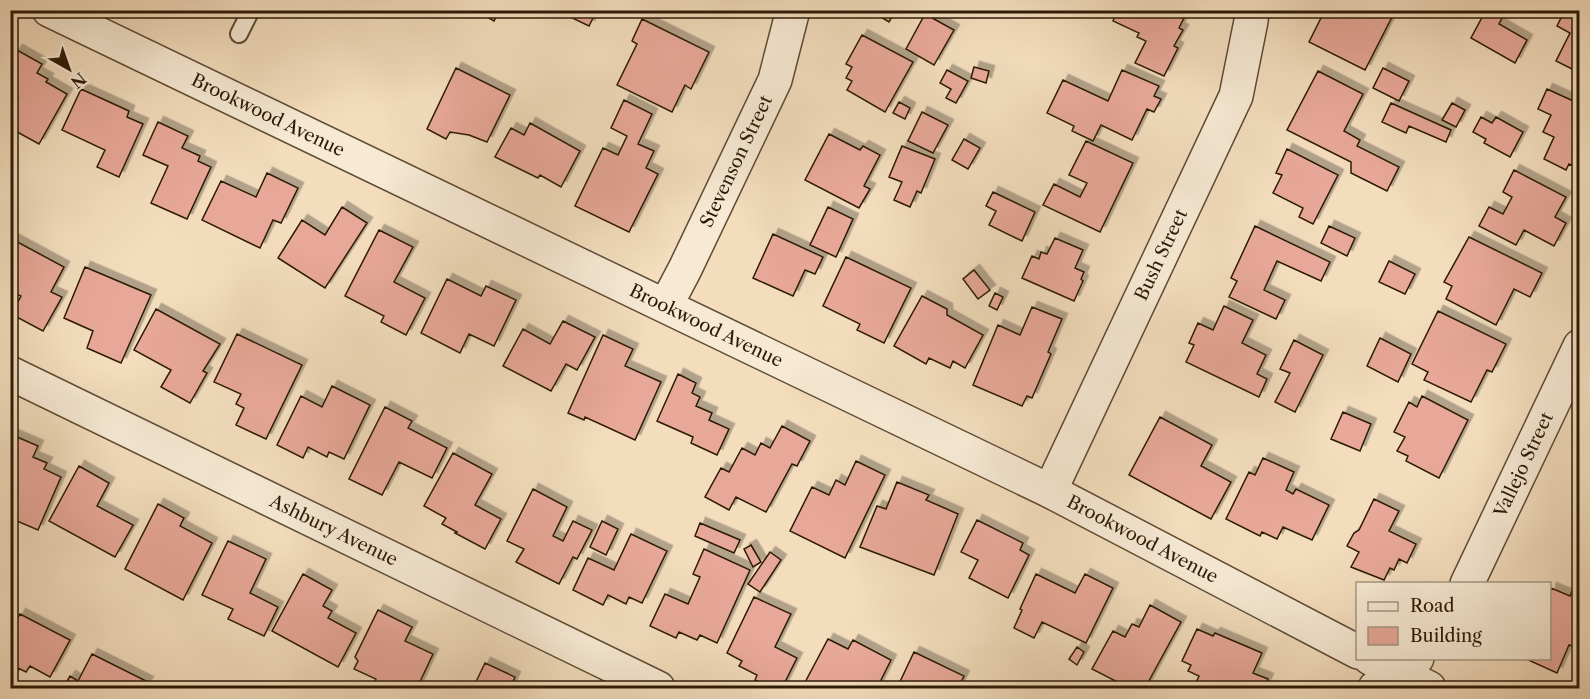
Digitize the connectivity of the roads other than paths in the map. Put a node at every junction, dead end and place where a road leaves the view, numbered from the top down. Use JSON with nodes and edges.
{"nodes":[{"id":1,"x":49,"y":10,"type":"edge"},
{"id":2,"x":251,"y":10,"type":"edge"},
{"id":3,"x":793,"y":10,"type":"edge"},
{"id":4,"x":1252,"y":10,"type":"edge"},
{"id":5,"x":239,"y":34,"type":"dead end"},
{"id":6,"x":666,"y":305,"type":"junction"},
{"id":7,"x":1580,"y":346,"type":"edge"},
{"id":8,"x":10,"y":373,"type":"edge"},
{"id":9,"x":1050,"y":491,"type":"junction"},
{"id":10,"x":1468,"y":582,"type":"edge"},
{"id":11,"x":1356,"y":651,"type":"edge"},
{"id":12,"x":1390,"y":670,"type":"edge"},
{"id":13,"x":657,"y":688,"type":"edge"},
{"id":14,"x":1429,"y":688,"type":"edge"}],
"edges":[{"from":1,"to":6,"type":"street","name":"Brookwood Avenue"},
{"from":2,"to":5,"type":"lane"},
{"from":3,"to":6,"type":"street","name":"Stevenson Street"},
{"from":4,"to":9,"type":"street","name":"Bush Street"},
{"from":6,"to":9,"type":"street","name":"Brookwood Avenue"},
{"from":7,"to":10,"type":"street","name":"Vallejo Street"},
{"from":8,"to":13,"type":"street","name":"Ashbury Avenue"},
{"from":9,"to":11,"type":"street","name":"Brookwood Avenue"},
{"from":12,"to":14,"type":"street"}]}
